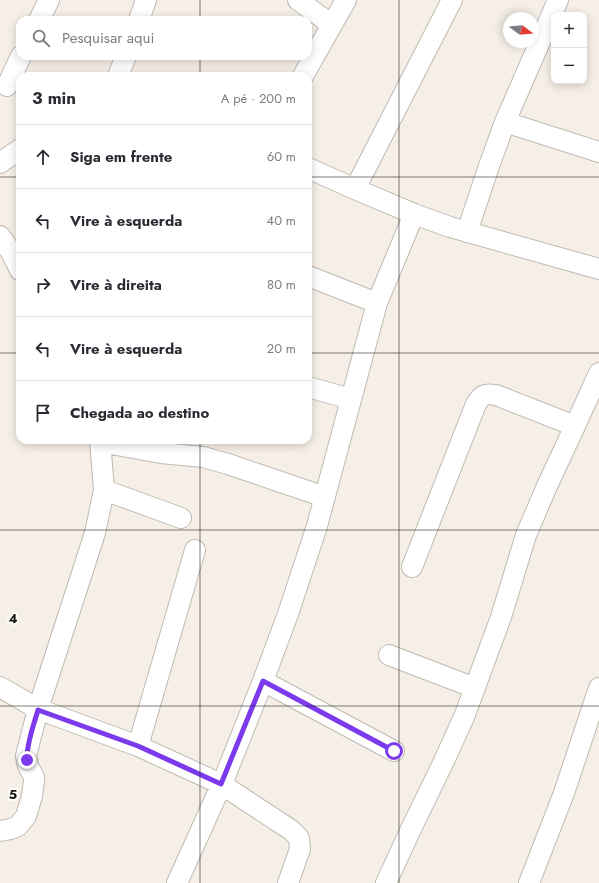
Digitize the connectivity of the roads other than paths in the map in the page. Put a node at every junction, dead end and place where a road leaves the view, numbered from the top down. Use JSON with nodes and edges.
{"nodes":[{"id":1,"x":49,"y":0,"type":"edge"},
{"id":2,"x":146,"y":0,"type":"edge"},
{"id":3,"x":298,"y":0,"type":"edge"},
{"id":4,"x":346,"y":0,"type":"edge"},
{"id":5,"x":452,"y":0,"type":"edge"},
{"id":6,"x":558,"y":0,"type":"edge"},
{"id":7,"x":41,"y":16,"type":"edge"},
{"id":8,"x":140,"y":16,"type":"edge"},
{"id":9,"x":332,"y":25,"type":"junction"},
{"id":10,"x":19,"y":60,"type":"edge"},
{"id":11,"x":124,"y":60,"type":"edge"},
{"id":12,"x":120,"y":72,"type":"edge"},
{"id":13,"x":305,"y":72,"type":"edge"},
{"id":14,"x":9,"y":87,"type":"edge"},
{"id":15,"x":505,"y":122,"type":"junction"},
{"id":16,"x":16,"y":152,"type":"edge"},
{"id":17,"x":599,"y":152,"type":"edge"},
{"id":18,"x":0,"y":163,"type":"edge"},
{"id":19,"x":312,"y":170,"type":"edge"},
{"id":20,"x":355,"y":190,"type":"junction"},
{"id":21,"x":414,"y":214,"type":"junction"},
{"id":22,"x":467,"y":232,"type":"junction"},
{"id":23,"x":10,"y":246,"type":"edge"},
{"id":24,"x":16,"y":260,"type":"edge"},
{"id":25,"x":599,"y":269,"type":"edge"},
{"id":26,"x":312,"y":278,"type":"edge"},
{"id":27,"x":377,"y":303,"type":"junction"},
{"id":28,"x":599,"y":373,"type":"edge"},
{"id":29,"x":312,"y":388,"type":"edge"},
{"id":30,"x":351,"y":399,"type":"junction"},
{"id":31,"x":576,"y":426,"type":"junction"},
{"id":32,"x":100,"y":444,"type":"edge"},
{"id":33,"x":115,"y":444,"type":"edge"},
{"id":34,"x":104,"y":490,"type":"junction"},
{"id":35,"x":325,"y":496,"type":"junction"},
{"id":36,"x":181,"y":518,"type":"dead end"},
{"id":37,"x":195,"y":550,"type":"dead end"},
{"id":38,"x":412,"y":567,"type":"dead end"},
{"id":39,"x":389,"y":655,"type":"dead end"},
{"id":40,"x":263,"y":681,"type":"junction"},
{"id":41,"x":0,"y":687,"type":"edge"},
{"id":42,"x":475,"y":688,"type":"junction"},
{"id":43,"x":599,"y":688,"type":"edge"},
{"id":44,"x":38,"y":710,"type":"junction"},
{"id":45,"x":138,"y":746,"type":"junction"},
{"id":46,"x":394,"y":751,"type":"dead end"},
{"id":47,"x":221,"y":784,"type":"junction"},
{"id":48,"x":0,"y":831,"type":"edge"},
{"id":49,"x":177,"y":883,"type":"edge"},
{"id":50,"x":288,"y":883,"type":"edge"},
{"id":51,"x":386,"y":883,"type":"edge"},
{"id":52,"x":529,"y":883,"type":"edge"}],
"edges":[{"from":1,"to":7,"type":"street"},
{"from":2,"to":8,"type":"street"},
{"from":3,"to":9,"type":"street"},
{"from":4,"to":9,"type":"street"},
{"from":5,"to":20,"type":"street"},
{"from":6,"to":15,"type":"street"},
{"from":9,"to":13,"type":"street"},
{"from":10,"to":14,"type":"street"},
{"from":11,"to":12,"type":"street"},
{"from":15,"to":17,"type":"street"},
{"from":15,"to":22,"type":"street"},
{"from":16,"to":18,"type":"street"},
{"from":19,"to":20,"type":"street"},
{"from":20,"to":21,"type":"street"},
{"from":21,"to":22,"type":"street"},
{"from":21,"to":27,"type":"street"},
{"from":22,"to":25,"type":"street"},
{"from":23,"to":24,"type":"street"},
{"from":26,"to":27,"type":"street"},
{"from":27,"to":30,"type":"street"},
{"from":28,"to":31,"type":"street"},
{"from":29,"to":30,"type":"street"},
{"from":30,"to":35,"type":"street"},
{"from":31,"to":38,"type":"street"},
{"from":31,"to":42,"type":"street"},
{"from":32,"to":34,"type":"street"},
{"from":33,"to":35,"type":"street"},
{"from":34,"to":36,"type":"street"},
{"from":34,"to":44,"type":"street"},
{"from":35,"to":40,"type":"street"},
{"from":37,"to":45,"type":"street"},
{"from":39,"to":42,"type":"street"},
{"from":40,"to":46,"type":"street"},
{"from":40,"to":47,"type":"street"},
{"from":41,"to":44,"type":"street"},
{"from":42,"to":51,"type":"street"},
{"from":43,"to":52,"type":"street"},
{"from":44,"to":45,"type":"street"},
{"from":44,"to":48,"type":"street"},
{"from":45,"to":47,"type":"street"},
{"from":47,"to":49,"type":"street"},
{"from":47,"to":50,"type":"street"}]}
